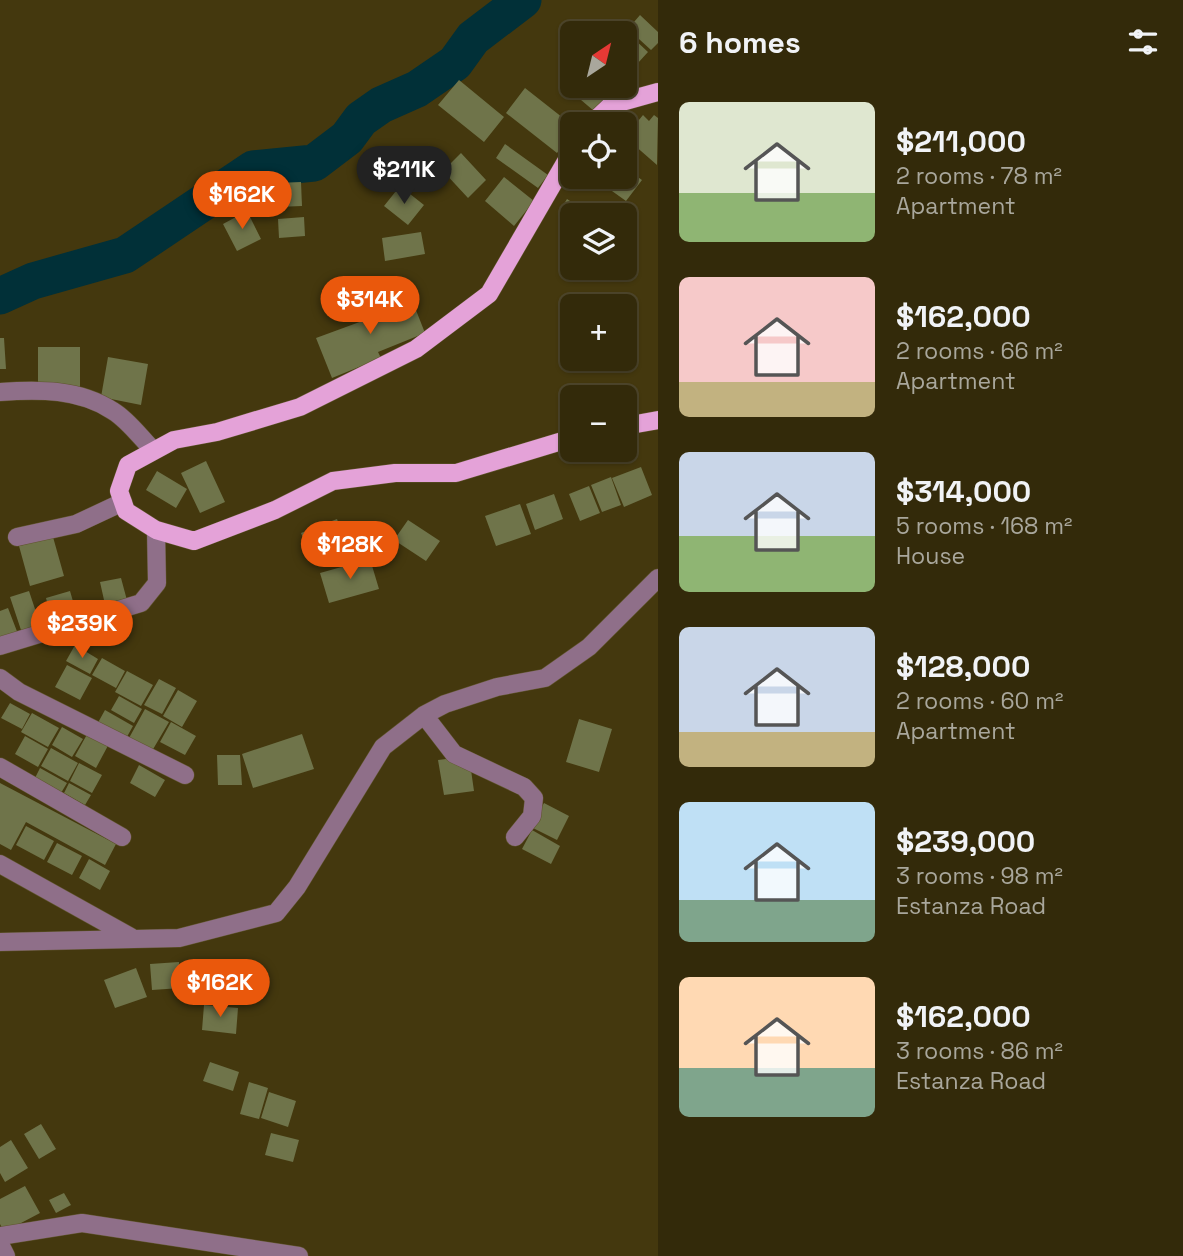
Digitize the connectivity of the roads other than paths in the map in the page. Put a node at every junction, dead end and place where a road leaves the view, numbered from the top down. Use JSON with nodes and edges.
{"nodes":[{"id":1,"x":658,"y":92,"type":"edge"},
{"id":2,"x":604,"y":112,"type":"edge"},
{"id":3,"x":560,"y":172,"type":"edge"},
{"id":4,"x":0,"y":392,"type":"edge"},
{"id":5,"x":658,"y":420,"type":"edge"},
{"id":6,"x":637,"y":424,"type":"edge"},
{"id":7,"x":560,"y":442,"type":"edge"},
{"id":8,"x":153,"y":450,"type":"junction"},
{"id":9,"x":123,"y":502,"type":"junction"},
{"id":10,"x":156,"y":530,"type":"junction"},
{"id":11,"x":17,"y":537,"type":"dead end"},
{"id":12,"x":658,"y":578,"type":"edge"},
{"id":13,"x":0,"y":646,"type":"edge"},
{"id":14,"x":0,"y":678,"type":"edge"},
{"id":15,"x":424,"y":715,"type":"junction"},
{"id":16,"x":0,"y":767,"type":"edge"},
{"id":17,"x":185,"y":775,"type":"dead end"},
{"id":18,"x":122,"y":837,"type":"dead end"},
{"id":19,"x":515,"y":838,"type":"dead end"},
{"id":20,"x":0,"y":864,"type":"edge"},
{"id":21,"x":134,"y":939,"type":"junction"},
{"id":22,"x":0,"y":942,"type":"edge"},
{"id":23,"x":0,"y":1237,"type":"edge"},
{"id":24,"x":0,"y":1244,"type":"edge"},
{"id":25,"x":6,"y":1256,"type":"edge"},
{"id":26,"x":299,"y":1256,"type":"edge"}],
"edges":[{"from":1,"to":2,"type":"main road"},
{"from":3,"to":8,"type":"main road"},
{"from":4,"to":8,"type":"street"},
{"from":5,"to":6,"type":"main road"},
{"from":7,"to":10,"type":"main road"},
{"from":8,"to":9,"type":"main road"},
{"from":9,"to":10,"type":"main road"},
{"from":9,"to":11,"type":"street"},
{"from":10,"to":13,"type":"street"},
{"from":12,"to":15,"type":"street"},
{"from":14,"to":17,"type":"street"},
{"from":15,"to":19,"type":"street"},
{"from":15,"to":21,"type":"street"},
{"from":16,"to":18,"type":"street"},
{"from":20,"to":21,"type":"street"},
{"from":21,"to":22,"type":"street"},
{"from":23,"to":26,"type":"street"},
{"from":24,"to":25,"type":"street"}]}
